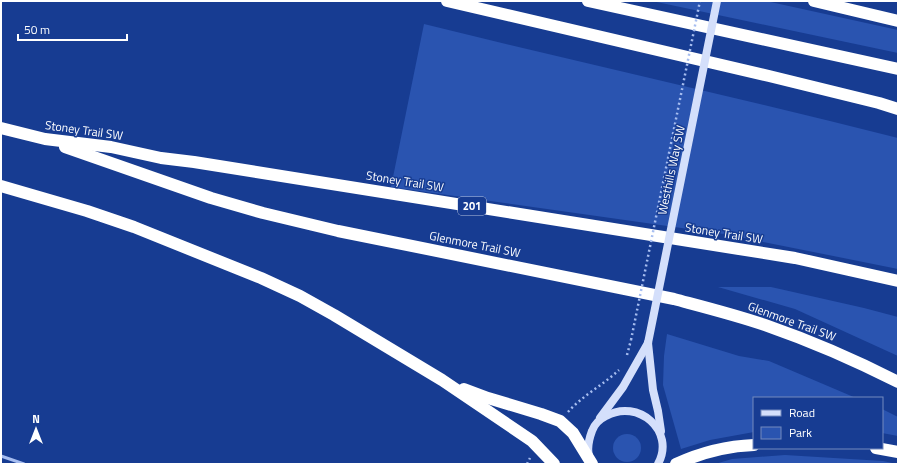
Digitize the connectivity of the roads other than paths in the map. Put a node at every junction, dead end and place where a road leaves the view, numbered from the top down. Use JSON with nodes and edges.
{"nodes":[{"id":1,"x":447,"y":1,"type":"edge"},
{"id":2,"x":588,"y":1,"type":"edge"},
{"id":3,"x":717,"y":1,"type":"edge"},
{"id":4,"x":814,"y":1,"type":"edge"},
{"id":5,"x":898,"y":21,"type":"edge"},
{"id":6,"x":898,"y":69,"type":"edge"},
{"id":7,"x":898,"y":109,"type":"edge"},
{"id":8,"x":1,"y":128,"type":"edge"},
{"id":9,"x":45,"y":140,"type":"junction"},
{"id":10,"x":1,"y":186,"type":"edge"},
{"id":11,"x":898,"y":281,"type":"edge"},
{"id":12,"x":648,"y":343,"type":"junction"},
{"id":13,"x":442,"y":380,"type":"junction"},
{"id":14,"x":898,"y":382,"type":"edge"},
{"id":15,"x":593,"y":427,"type":"junction"},
{"id":16,"x":662,"y":440,"type":"junction"},
{"id":17,"x":753,"y":445,"type":"edge"},
{"id":18,"x":882,"y":449,"type":"edge"},
{"id":19,"x":898,"y":452,"type":"edge"},
{"id":20,"x":1,"y":456,"type":"edge"},
{"id":21,"x":24,"y":464,"type":"edge"},
{"id":22,"x":554,"y":464,"type":"edge"},
{"id":23,"x":592,"y":464,"type":"edge"},
{"id":24,"x":658,"y":464,"type":"edge"},
{"id":25,"x":676,"y":464,"type":"edge"}],
"edges":[{"from":1,"to":7,"type":"highway"},
{"from":2,"to":6,"type":"highway"},
{"from":3,"to":12,"type":"main road","name":"Westhills Way SW","bridge":true},
{"from":4,"to":5,"type":"highway"},
{"from":8,"to":9,"type":"highway","name":"Stoney Trail SW","number":"201"},
{"from":9,"to":11,"type":"highway","name":"Stoney Trail SW","number":"201"},
{"from":9,"to":14,"type":"highway","name":"Glenmore Trail SW"},
{"from":10,"to":13,"type":"highway"},
{"from":12,"to":15,"type":"main road","name":"Westhills Way SW"},
{"from":12,"to":16,"type":"main road","name":"Westhills Way SW"},
{"from":13,"to":22,"type":"highway"},
{"from":13,"to":23,"type":"highway"},
{"from":15,"to":16,"type":"main road"},
{"from":15,"to":23,"type":"main road"},
{"from":16,"to":24,"type":"main road","name":"Westhills Way SW"},
{"from":17,"to":25,"type":"highway"},
{"from":18,"to":19,"type":"highway"},
{"from":20,"to":21,"type":"lane"}]}
